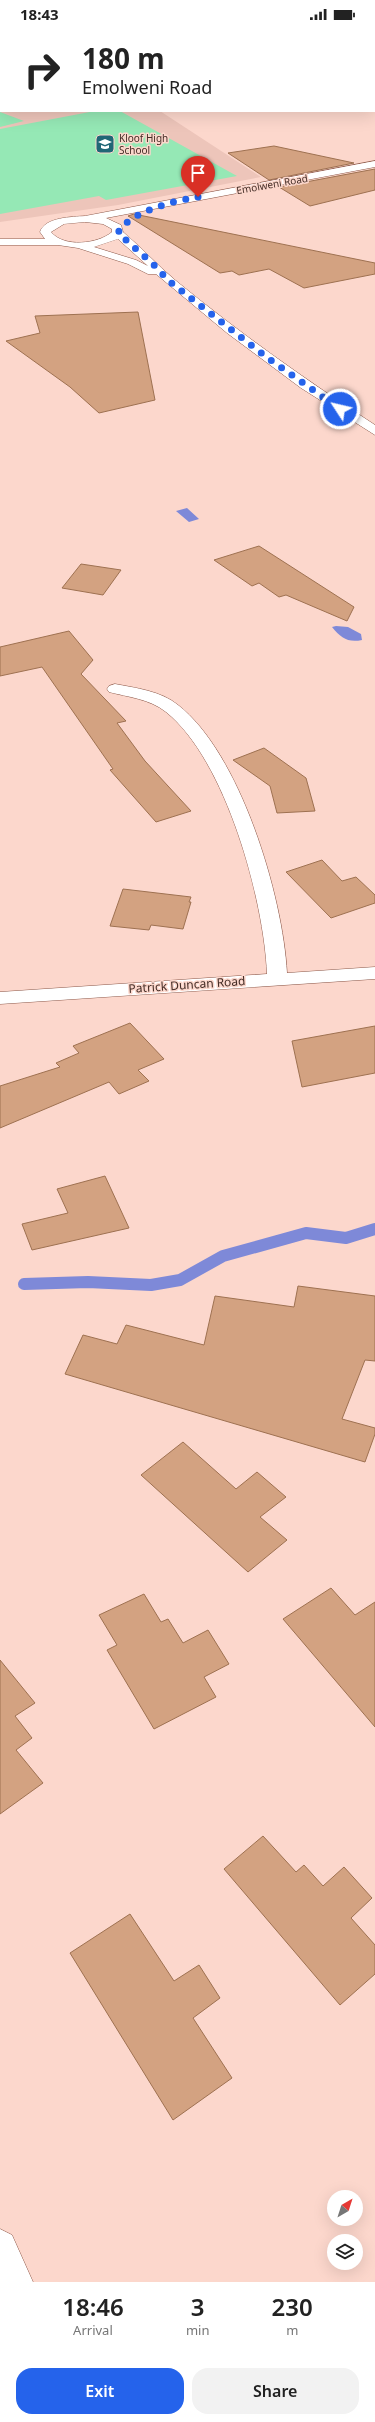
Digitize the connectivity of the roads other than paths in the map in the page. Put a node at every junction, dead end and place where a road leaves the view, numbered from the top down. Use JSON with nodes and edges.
{"nodes":[{"id":1,"x":375,"y":164,"type":"edge"},
{"id":2,"x":168,"y":202,"type":"junction"},
{"id":3,"x":84,"y":219,"type":"junction"},
{"id":4,"x":51,"y":226,"type":"junction"},
{"id":5,"x":118,"y":232,"type":"junction"},
{"id":6,"x":0,"y":236,"type":"edge"},
{"id":7,"x":0,"y":242,"type":"edge"},
{"id":8,"x":58,"y":242,"type":"junction"},
{"id":9,"x":75,"y":245,"type":"junction"},
{"id":10,"x":169,"y":281,"type":"junction"},
{"id":11,"x":375,"y":431,"type":"edge"},
{"id":12,"x":115,"y":690,"type":"dead end"},
{"id":13,"x":375,"y":973,"type":"edge"},
{"id":14,"x":277,"y":979,"type":"junction"},
{"id":15,"x":0,"y":998,"type":"edge"},
{"id":16,"x":0,"y":2247,"type":"edge"},
{"id":17,"x":15,"y":2282,"type":"edge"}],
"edges":[{"from":1,"to":2,"type":"street","name":"Emolweni Road"},
{"from":2,"to":3,"type":"street","name":"Emolweni Road"},
{"from":2,"to":5,"type":"street","name":"Emolweni Road"},
{"from":3,"to":4,"type":"street"},
{"from":3,"to":5,"type":"street"},
{"from":4,"to":6,"type":"street"},
{"from":4,"to":8,"type":"street"},
{"from":5,"to":9,"type":"street","name":"Emolweni Road"},
{"from":5,"to":10,"type":"street"},
{"from":7,"to":8,"type":"street"},
{"from":8,"to":9,"type":"street"},
{"from":9,"to":10,"type":"street"},
{"from":10,"to":11,"type":"street"},
{"from":12,"to":14,"type":"street"},
{"from":13,"to":14,"type":"street","name":"Patrick Duncan Road"},
{"from":14,"to":15,"type":"street","name":"Patrick Duncan Road"},
{"from":16,"to":17,"type":"street"}]}
